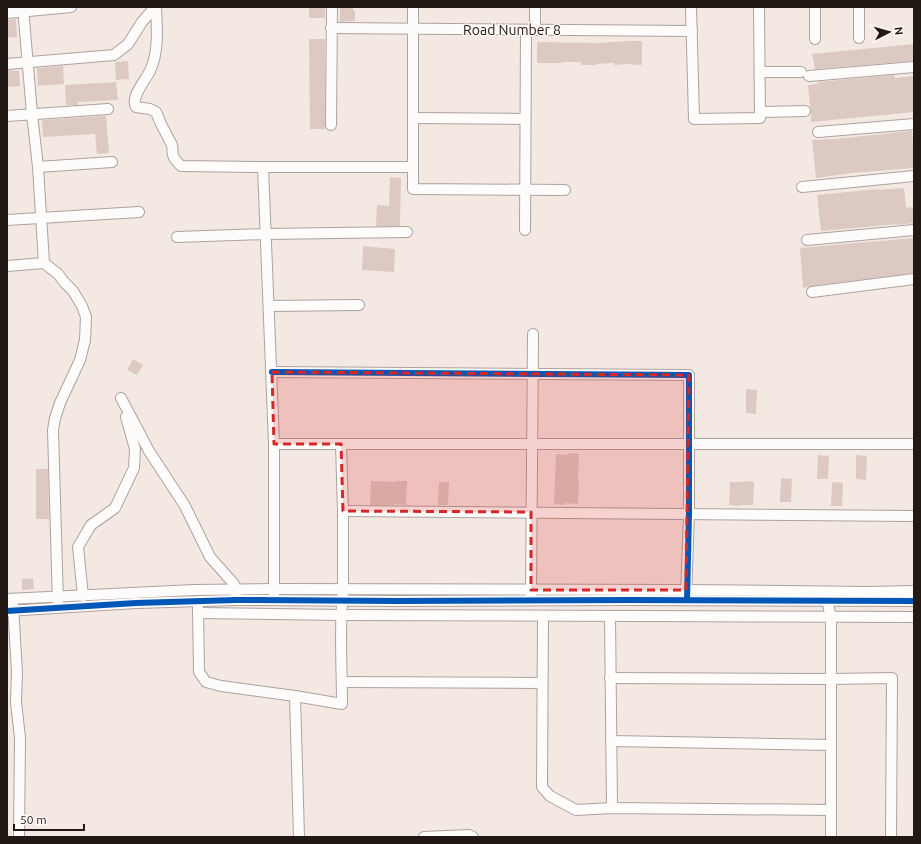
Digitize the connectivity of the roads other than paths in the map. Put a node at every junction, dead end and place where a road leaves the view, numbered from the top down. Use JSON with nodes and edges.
{"nodes":[{"id":1,"x":71,"y":7,"type":"edge"},
{"id":2,"x":155,"y":7,"type":"edge"},
{"id":3,"x":332,"y":7,"type":"edge"},
{"id":4,"x":413,"y":7,"type":"edge"},
{"id":5,"x":535,"y":7,"type":"edge"},
{"id":6,"x":691,"y":7,"type":"edge"},
{"id":7,"x":760,"y":7,"type":"edge"},
{"id":8,"x":815,"y":7,"type":"edge"},
{"id":9,"x":859,"y":7,"type":"edge"},
{"id":10,"x":24,"y":9,"type":"edge"},
{"id":11,"x":7,"y":13,"type":"edge"},
{"id":12,"x":331,"y":28,"type":"junction"},
{"id":13,"x":413,"y":30,"type":"junction"},
{"id":14,"x":531,"y":30,"type":"junction"},
{"id":15,"x":692,"y":31,"type":"junction"},
{"id":16,"x":859,"y":38,"type":"dead end"},
{"id":17,"x":815,"y":39,"type":"dead end"},
{"id":18,"x":28,"y":62,"type":"junction"},
{"id":19,"x":7,"y":64,"type":"edge"},
{"id":20,"x":914,"y":67,"type":"edge"},
{"id":21,"x":760,"y":72,"type":"junction"},
{"id":22,"x":108,"y":109,"type":"dead end"},
{"id":23,"x":806,"y":111,"type":"dead end"},
{"id":24,"x":32,"y":114,"type":"junction"},
{"id":25,"x":760,"y":115,"type":"junction"},
{"id":26,"x":7,"y":116,"type":"edge"},
{"id":27,"x":413,"y":118,"type":"junction"},
{"id":28,"x":525,"y":119,"type":"junction"},
{"id":29,"x":914,"y":124,"type":"edge"},
{"id":30,"x":331,"y":125,"type":"dead end"},
{"id":31,"x":818,"y":132,"type":"dead end"},
{"id":32,"x":112,"y":162,"type":"dead end"},
{"id":33,"x":38,"y":167,"type":"junction"},
{"id":34,"x":264,"y":167,"type":"junction"},
{"id":35,"x":413,"y":167,"type":"junction"},
{"id":36,"x":914,"y":176,"type":"edge"},
{"id":37,"x":802,"y":187,"type":"dead end"},
{"id":38,"x":525,"y":190,"type":"junction"},
{"id":39,"x":565,"y":190,"type":"dead end"},
{"id":40,"x":139,"y":212,"type":"dead end"},
{"id":41,"x":41,"y":218,"type":"junction"},
{"id":42,"x":7,"y":220,"type":"edge"},
{"id":43,"x":524,"y":230,"type":"dead end"},
{"id":44,"x":914,"y":230,"type":"edge"},
{"id":45,"x":408,"y":232,"type":"dead end"},
{"id":46,"x":266,"y":234,"type":"junction"},
{"id":47,"x":177,"y":238,"type":"dead end"},
{"id":48,"x":807,"y":240,"type":"dead end"},
{"id":49,"x":44,"y":263,"type":"junction"},
{"id":50,"x":7,"y":266,"type":"edge"},
{"id":51,"x":914,"y":279,"type":"edge"},
{"id":52,"x":812,"y":292,"type":"dead end"},
{"id":53,"x":358,"y":305,"type":"dead end"},
{"id":54,"x":270,"y":306,"type":"junction"},
{"id":55,"x":533,"y":334,"type":"dead end"},
{"id":56,"x":272,"y":372,"type":"junction"},
{"id":57,"x":532,"y":374,"type":"junction"},
{"id":58,"x":274,"y":444,"type":"junction"},
{"id":59,"x":341,"y":444,"type":"junction"},
{"id":60,"x":531,"y":444,"type":"junction"},
{"id":61,"x":689,"y":444,"type":"junction"},
{"id":62,"x":914,"y":444,"type":"edge"},
{"id":63,"x":343,"y":511,"type":"junction"},
{"id":64,"x":531,"y":512,"type":"junction"},
{"id":65,"x":689,"y":514,"type":"junction"},
{"id":66,"x":914,"y":516,"type":"edge"},
{"id":67,"x":274,"y":589,"type":"junction"},
{"id":68,"x":236,"y":590,"type":"junction"},
{"id":69,"x":343,"y":590,"type":"junction"},
{"id":70,"x":914,"y":591,"type":"edge"},
{"id":71,"x":530,"y":595,"type":"junction"},
{"id":72,"x":686,"y":595,"type":"junction"},
{"id":73,"x":83,"y":596,"type":"junction"},
{"id":74,"x":827,"y":596,"type":"junction"},
{"id":75,"x":58,"y":597,"type":"junction"},
{"id":76,"x":10,"y":599,"type":"edge"},
{"id":77,"x":236,"y":600,"type":"junction"},
{"id":78,"x":198,"y":601,"type":"junction"},
{"id":79,"x":274,"y":601,"type":"junction"},
{"id":80,"x":342,"y":601,"type":"junction"},
{"id":81,"x":914,"y":601,"type":"edge"},
{"id":82,"x":58,"y":608,"type":"junction"},
{"id":83,"x":10,"y":611,"type":"edge"},
{"id":84,"x":198,"y":614,"type":"junction"},
{"id":85,"x":342,"y":616,"type":"junction"},
{"id":86,"x":543,"y":616,"type":"junction"},
{"id":87,"x":610,"y":616,"type":"junction"},
{"id":88,"x":914,"y":617,"type":"edge"},
{"id":89,"x":830,"y":618,"type":"junction"},
{"id":90,"x":610,"y":678,"type":"junction"},
{"id":91,"x":831,"y":679,"type":"junction"},
{"id":92,"x":342,"y":682,"type":"junction"},
{"id":93,"x":542,"y":683,"type":"junction"},
{"id":94,"x":296,"y":696,"type":"junction"},
{"id":95,"x":612,"y":741,"type":"junction"},
{"id":96,"x":831,"y":745,"type":"junction"},
{"id":97,"x":612,"y":808,"type":"junction"},
{"id":98,"x":831,"y":810,"type":"junction"},
{"id":99,"x":20,"y":837,"type":"edge"},
{"id":100,"x":299,"y":837,"type":"edge"},
{"id":101,"x":424,"y":837,"type":"edge"},
{"id":102,"x":473,"y":837,"type":"edge"},
{"id":103,"x":831,"y":837,"type":"edge"},
{"id":104,"x":891,"y":837,"type":"edge"}],
"edges":[{"from":1,"to":10,"type":"street"},
{"from":2,"to":18,"type":"street"},
{"from":2,"to":34,"type":"street"},
{"from":3,"to":12,"type":"street"},
{"from":4,"to":13,"type":"street"},
{"from":5,"to":14,"type":"street"},
{"from":6,"to":15,"type":"street"},
{"from":7,"to":21,"type":"street"},
{"from":8,"to":17,"type":"street"},
{"from":9,"to":16,"type":"street"},
{"from":10,"to":11,"type":"street"},
{"from":10,"to":18,"type":"street"},
{"from":12,"to":13,"type":"street","name":"Road Number 8"},
{"from":12,"to":30,"type":"street"},
{"from":13,"to":14,"type":"street","name":"Road Number 8"},
{"from":13,"to":27,"type":"street"},
{"from":14,"to":15,"type":"street","name":"Road Number 8"},
{"from":14,"to":28,"type":"street"},
{"from":15,"to":25,"type":"street"},
{"from":18,"to":19,"type":"street"},
{"from":18,"to":24,"type":"street"},
{"from":20,"to":21,"type":"street"},
{"from":21,"to":25,"type":"street"},
{"from":22,"to":24,"type":"street"},
{"from":23,"to":25,"type":"street"},
{"from":24,"to":26,"type":"street"},
{"from":24,"to":33,"type":"street"},
{"from":27,"to":28,"type":"street"},
{"from":27,"to":35,"type":"street"},
{"from":28,"to":38,"type":"street"},
{"from":29,"to":31,"type":"street"},
{"from":32,"to":33,"type":"street"},
{"from":33,"to":41,"type":"street"},
{"from":34,"to":35,"type":"street"},
{"from":34,"to":46,"type":"street"},
{"from":35,"to":38,"type":"street"},
{"from":36,"to":37,"type":"street"},
{"from":38,"to":39,"type":"street"},
{"from":38,"to":43,"type":"street"},
{"from":40,"to":41,"type":"street"},
{"from":41,"to":42,"type":"street"},
{"from":41,"to":49,"type":"street"},
{"from":44,"to":48,"type":"street"},
{"from":45,"to":46,"type":"street"},
{"from":46,"to":47,"type":"street"},
{"from":46,"to":54,"type":"street"},
{"from":49,"to":50,"type":"street"},
{"from":49,"to":75,"type":"street"},
{"from":51,"to":52,"type":"street"},
{"from":53,"to":54,"type":"street"},
{"from":54,"to":56,"type":"street"},
{"from":55,"to":57,"type":"street"},
{"from":56,"to":57,"type":"street"},
{"from":56,"to":58,"type":"street"},
{"from":57,"to":60,"type":"street"},
{"from":57,"to":61,"type":"street"},
{"from":58,"to":59,"type":"street"},
{"from":58,"to":67,"type":"street"},
{"from":59,"to":60,"type":"street"},
{"from":59,"to":63,"type":"street"},
{"from":60,"to":61,"type":"street"},
{"from":60,"to":64,"type":"street"},
{"from":61,"to":62,"type":"street"},
{"from":61,"to":65,"type":"street"},
{"from":63,"to":64,"type":"street"},
{"from":63,"to":69,"type":"street"},
{"from":64,"to":65,"type":"street"},
{"from":64,"to":71,"type":"street"},
{"from":65,"to":66,"type":"street"},
{"from":65,"to":72,"type":"street"},
{"from":67,"to":68,"type":"street"},
{"from":67,"to":69,"type":"street"},
{"from":67,"to":79,"type":"street"},
{"from":68,"to":73,"type":"street"},
{"from":68,"to":73,"type":"street"},
{"from":68,"to":77,"type":"street"},
{"from":69,"to":71,"type":"street"},
{"from":69,"to":80,"type":"street"},
{"from":70,"to":74,"type":"street"},
{"from":71,"to":72,"type":"street"},
{"from":71,"to":80,"type":"street"},
{"from":72,"to":74,"type":"street"},
{"from":73,"to":75,"type":"street"},
{"from":74,"to":81,"type":"street"},
{"from":74,"to":89,"type":"street"},
{"from":75,"to":76,"type":"street"},
{"from":75,"to":82,"type":"street"},
{"from":76,"to":83,"type":"street"},
{"from":77,"to":78,"type":"street"},
{"from":77,"to":79,"type":"street"},
{"from":78,"to":82,"type":"street"},
{"from":78,"to":84,"type":"street"},
{"from":79,"to":80,"type":"street"},
{"from":80,"to":85,"type":"street"},
{"from":82,"to":83,"type":"street"},
{"from":83,"to":99,"type":"street"},
{"from":84,"to":85,"type":"street"},
{"from":84,"to":94,"type":"street"},
{"from":85,"to":86,"type":"street"},
{"from":85,"to":92,"type":"street"},
{"from":86,"to":87,"type":"street"},
{"from":86,"to":93,"type":"street"},
{"from":87,"to":89,"type":"street"},
{"from":87,"to":90,"type":"street"},
{"from":88,"to":89,"type":"street"},
{"from":89,"to":91,"type":"street"},
{"from":90,"to":91,"type":"street"},
{"from":90,"to":95,"type":"street"},
{"from":91,"to":96,"type":"street"},
{"from":91,"to":104,"type":"street"},
{"from":92,"to":93,"type":"street"},
{"from":92,"to":94,"type":"street"},
{"from":93,"to":97,"type":"street"},
{"from":94,"to":100,"type":"street"},
{"from":95,"to":96,"type":"street"},
{"from":95,"to":97,"type":"street"},
{"from":96,"to":98,"type":"street"},
{"from":97,"to":98,"type":"street"},
{"from":98,"to":103,"type":"street"},
{"from":101,"to":102,"type":"street"}]}
